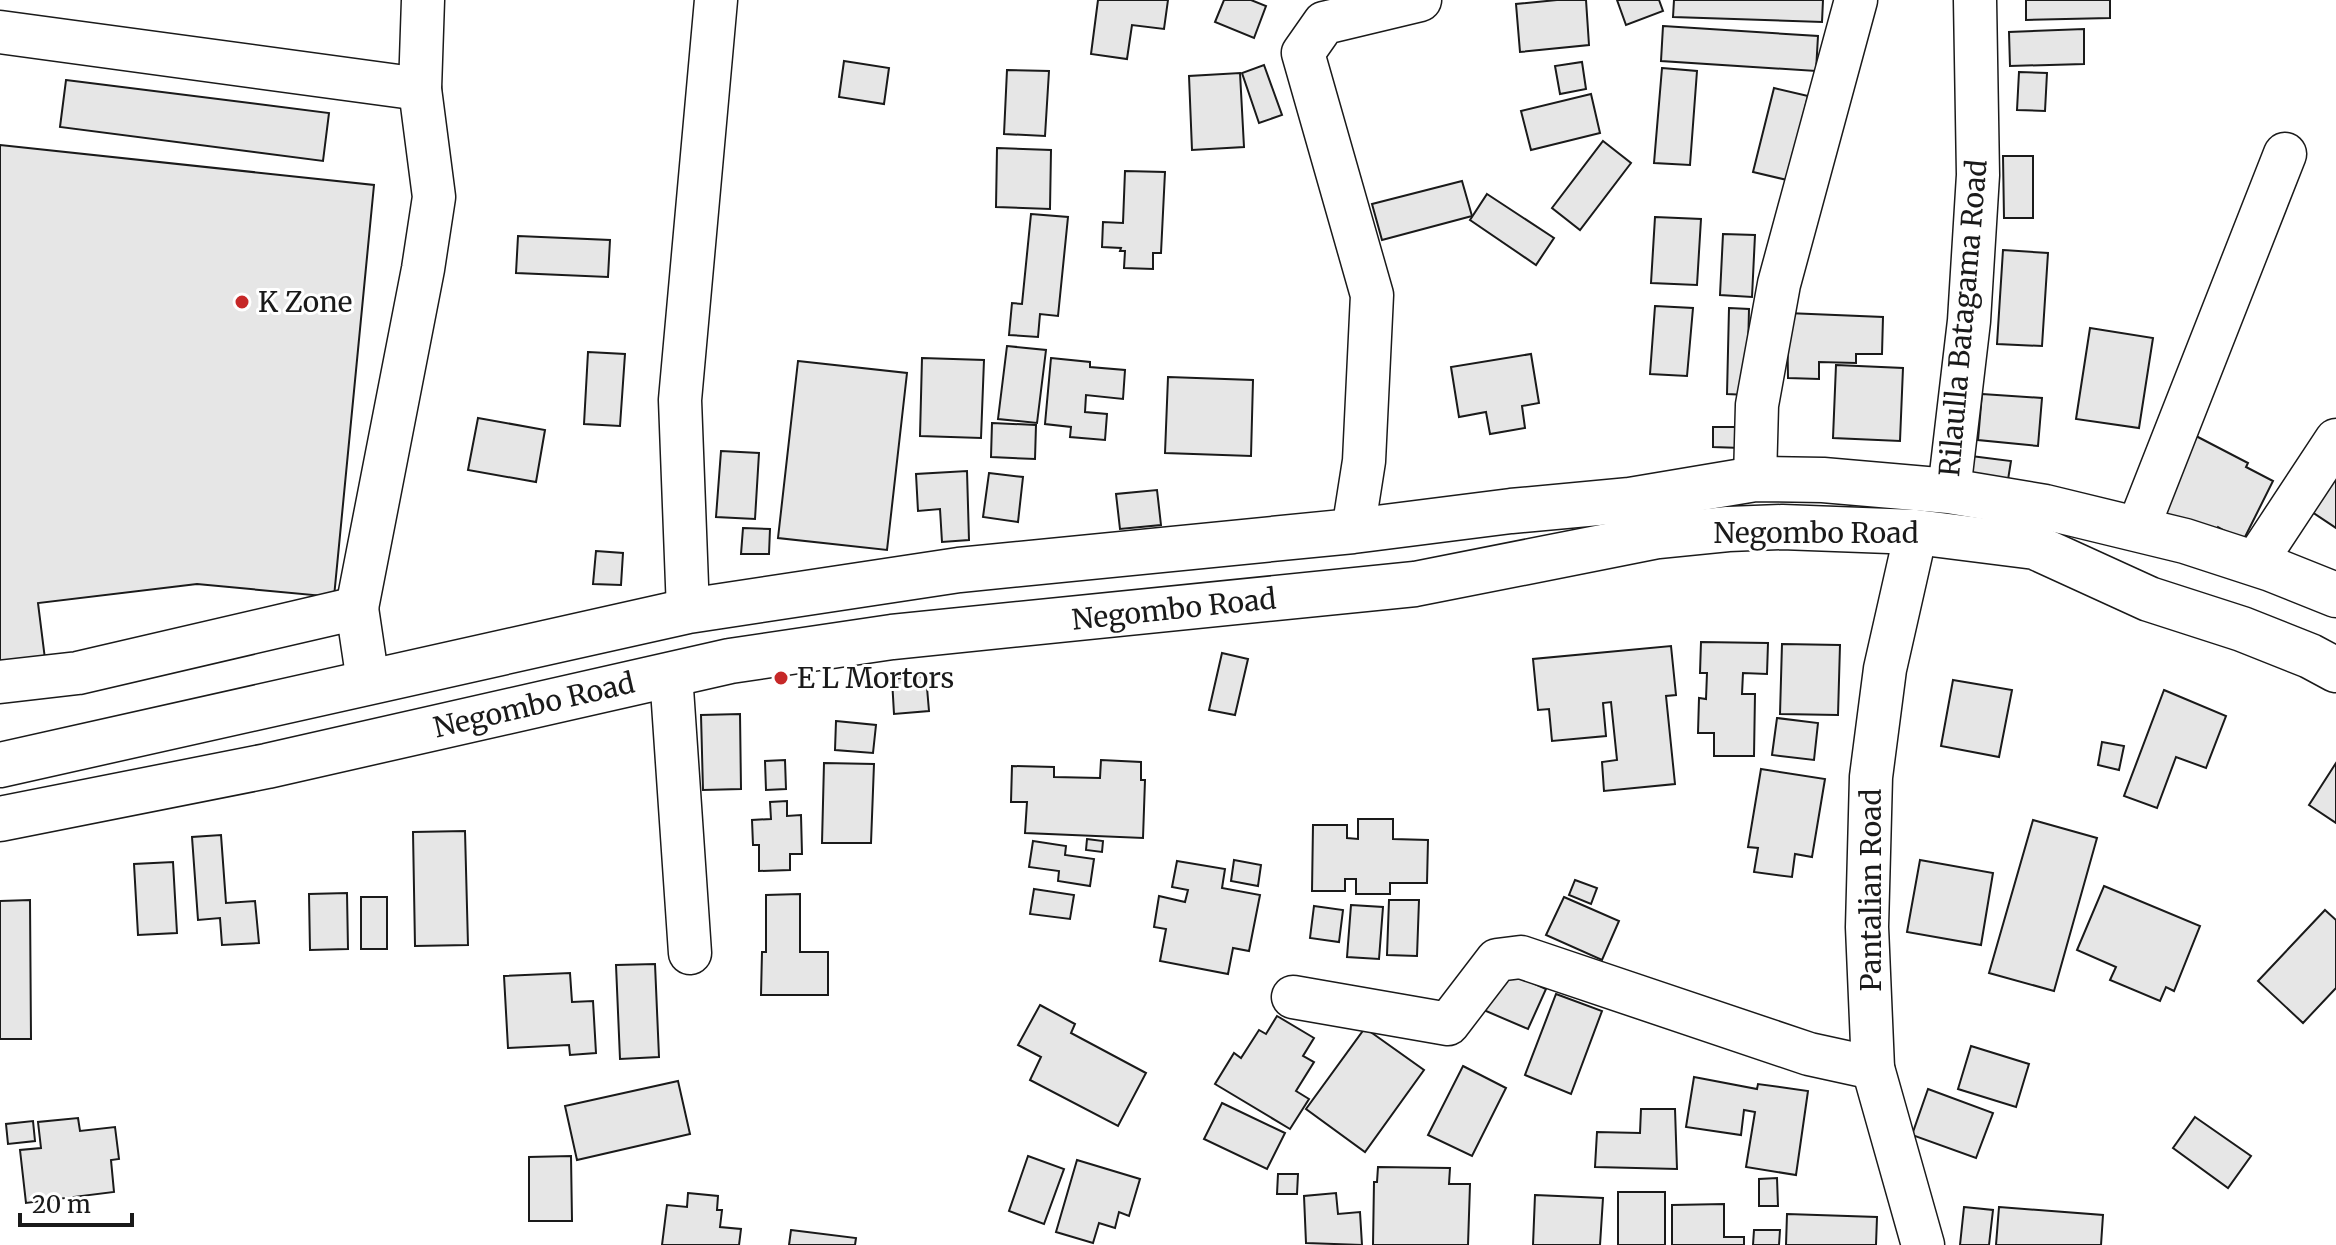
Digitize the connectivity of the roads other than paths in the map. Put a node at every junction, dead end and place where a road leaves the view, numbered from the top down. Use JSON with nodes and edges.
{"nodes":[{"id":1,"x":423,"y":0,"type":"edge"},
{"id":2,"x":716,"y":0,"type":"edge"},
{"id":3,"x":1420,"y":0,"type":"edge"},
{"id":4,"x":1856,"y":0,"type":"edge"},
{"id":5,"x":1975,"y":0,"type":"edge"},
{"id":6,"x":0,"y":32,"type":"edge"},
{"id":7,"x":420,"y":89,"type":"junction"},
{"id":8,"x":2285,"y":154,"type":"dead end"},
{"id":9,"x":2336,"y":440,"type":"edge"},
{"id":10,"x":1755,"y":479,"type":"junction"},
{"id":11,"x":1949,"y":491,"type":"junction"},
{"id":12,"x":2138,"y":528,"type":"junction"},
{"id":13,"x":1353,"y":531,"type":"junction"},
{"id":14,"x":1916,"y":532,"type":"junction"},
{"id":15,"x":2255,"y":563,"type":"junction"},
{"id":16,"x":2336,"y":595,"type":"edge"},
{"id":17,"x":357,"y":608,"type":"junction"},
{"id":18,"x":688,"y":611,"type":"junction"},
{"id":19,"x":2336,"y":670,"type":"edge"},
{"id":20,"x":671,"y":674,"type":"junction"},
{"id":21,"x":0,"y":682,"type":"edge"},
{"id":22,"x":368,"y":682,"type":"junction"},
{"id":23,"x":0,"y":765,"type":"edge"},
{"id":24,"x":0,"y":819,"type":"edge"},
{"id":25,"x":690,"y":953,"type":"dead end"},
{"id":26,"x":1293,"y":997,"type":"dead end"},
{"id":27,"x":1873,"y":1068,"type":"junction"},
{"id":28,"x":1923,"y":1245,"type":"edge"}],
"edges":[{"from":1,"to":7,"type":"street"},
{"from":2,"to":18,"type":"street"},
{"from":3,"to":13,"type":"street"},
{"from":4,"to":10,"type":"street"},
{"from":5,"to":11,"type":"street","name":"Rilaulla Batagama Road"},
{"from":6,"to":7,"type":"street"},
{"from":7,"to":17,"type":"street"},
{"from":8,"to":12,"type":"street"},
{"from":9,"to":15,"type":"street"},
{"from":10,"to":11,"type":"highway","name":"Negombo Road"},
{"from":10,"to":13,"type":"highway","name":"Negombo Road"},
{"from":11,"to":12,"type":"highway","name":"Negombo Road"},
{"from":12,"to":15,"type":"highway","name":"Negombo Road"},
{"from":13,"to":18,"type":"highway","name":"Negombo Road"},
{"from":14,"to":19,"type":"highway","name":"Negombo Road"},
{"from":14,"to":20,"type":"highway","name":"Negombo Road"},
{"from":14,"to":27,"type":"street","name":"Pantalian Road"},
{"from":15,"to":16,"type":"highway","name":"Negombo Road"},
{"from":17,"to":21,"type":"street"},
{"from":17,"to":22,"type":"street"},
{"from":18,"to":22,"type":"highway","name":"Negombo Road"},
{"from":20,"to":24,"type":"highway","name":"Negombo Road"},
{"from":20,"to":25,"type":"street"},
{"from":22,"to":23,"type":"highway","name":"Negombo Road"},
{"from":26,"to":27,"type":"street"},
{"from":27,"to":28,"type":"street","name":"Pantalian Road"}]}
